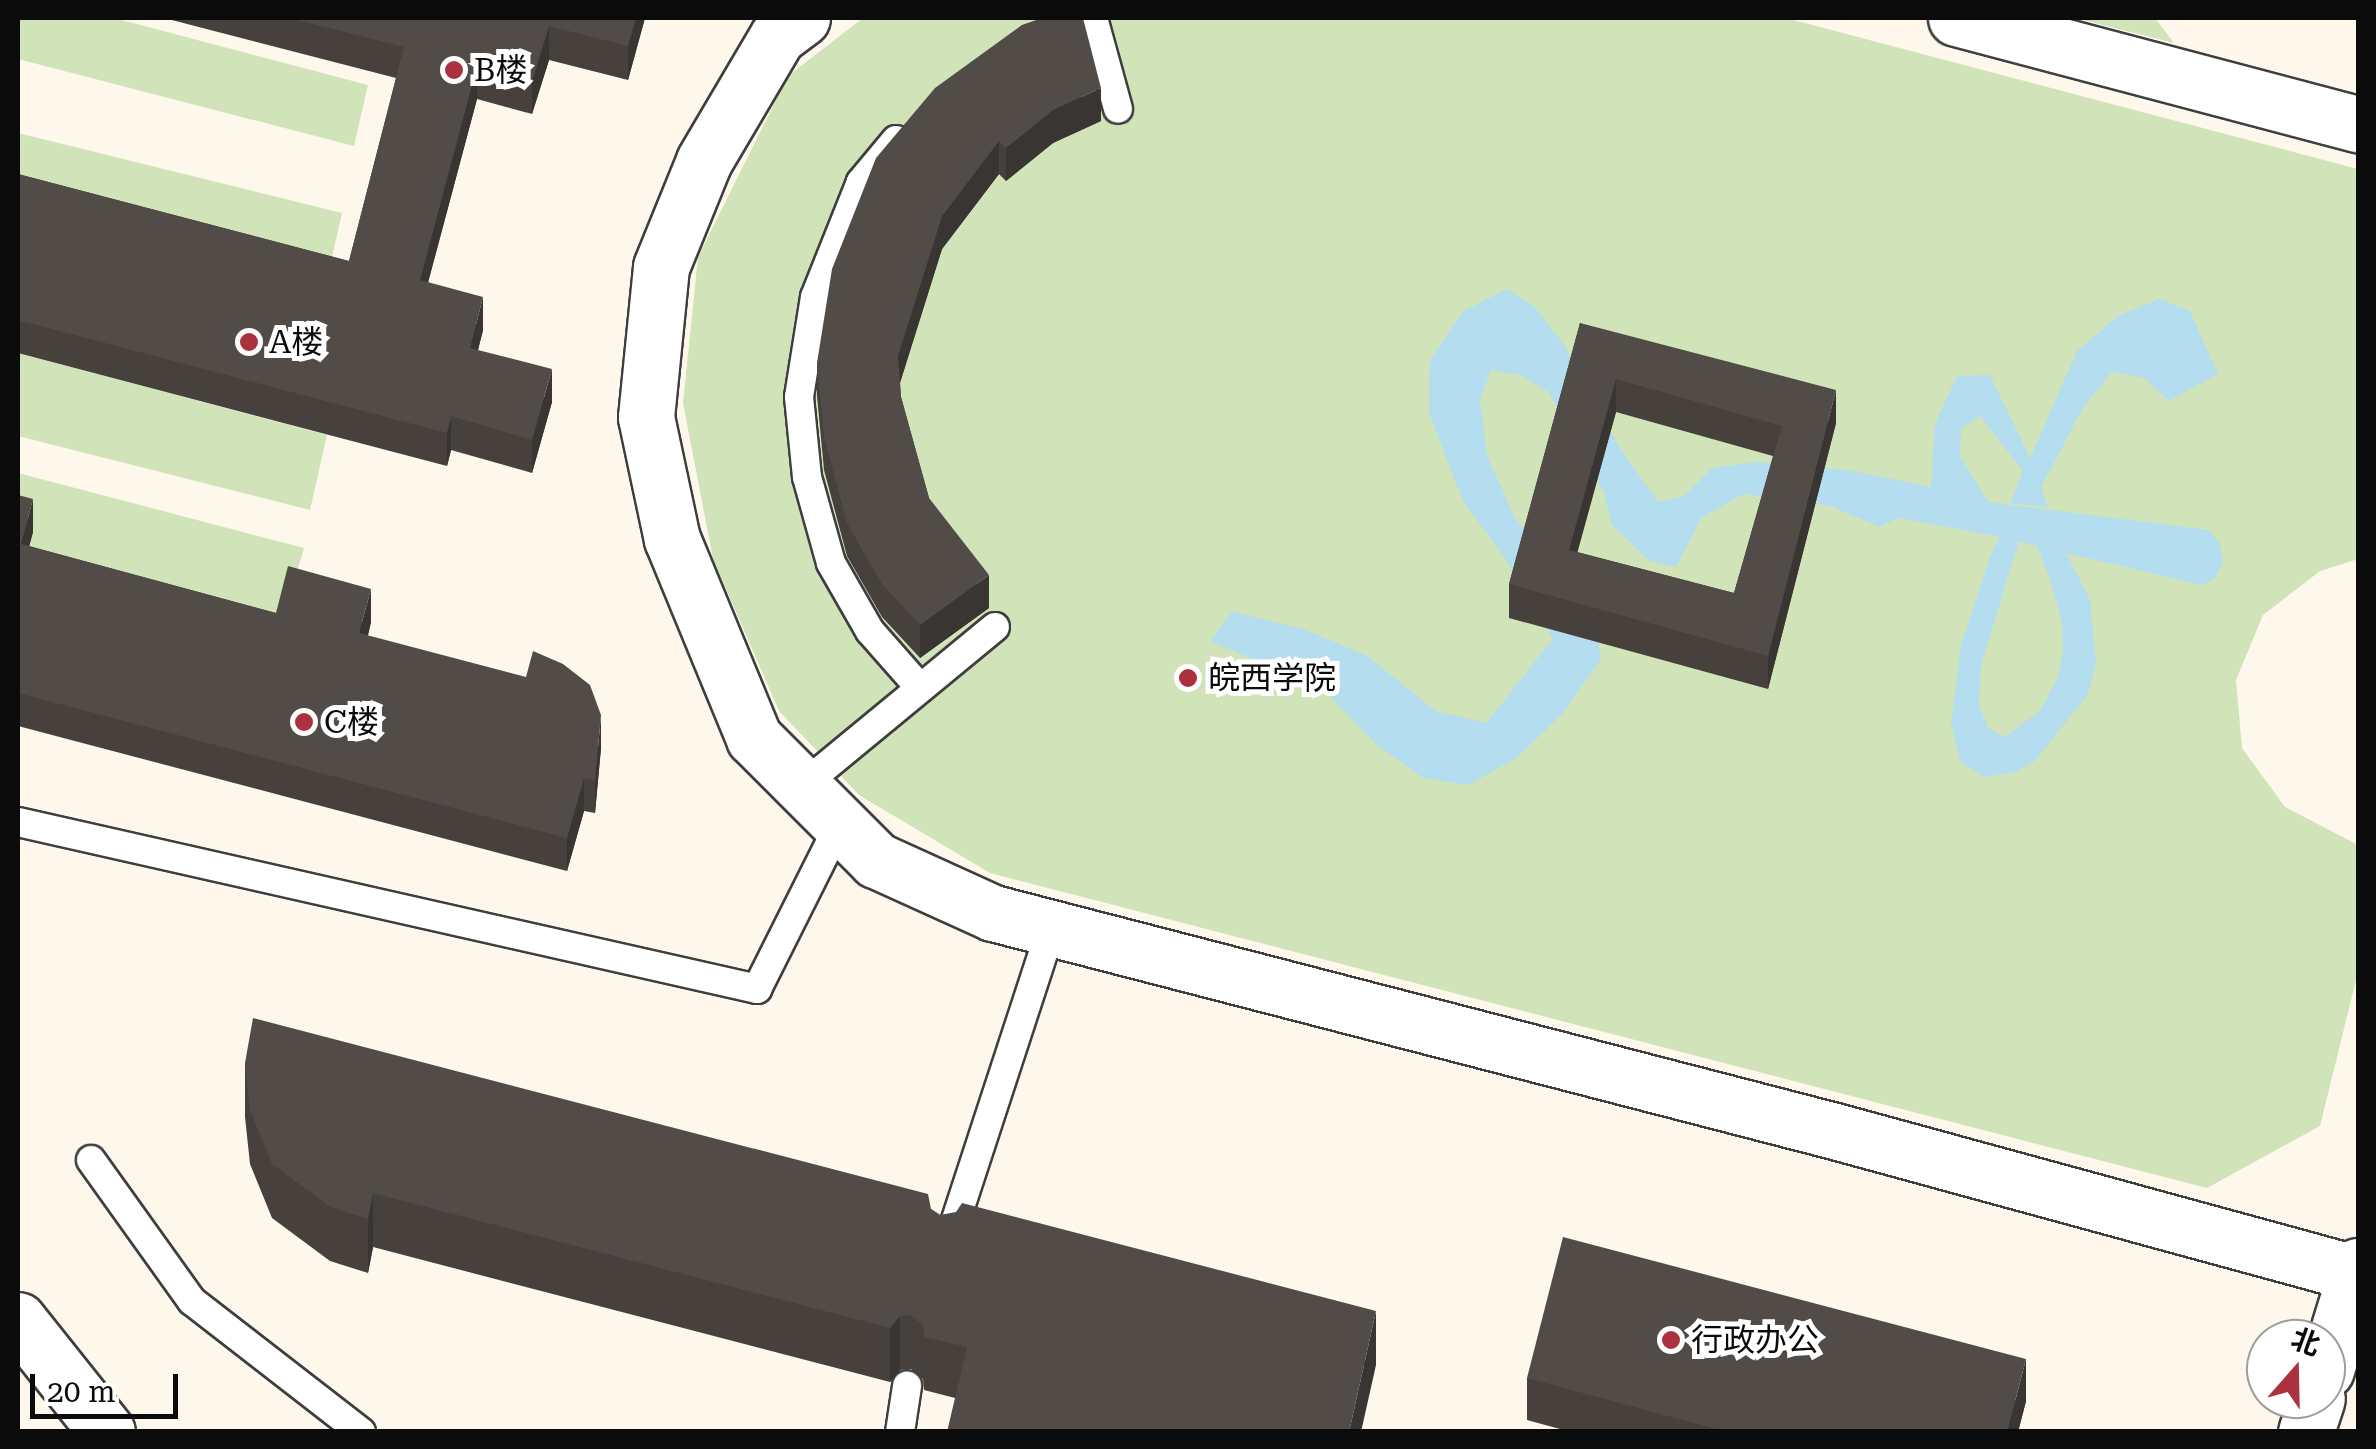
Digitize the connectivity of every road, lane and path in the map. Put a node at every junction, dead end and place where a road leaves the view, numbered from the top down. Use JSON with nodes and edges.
{"nodes":[{"id":1,"x":802,"y":18,"type":"edge"},
{"id":2,"x":1093,"y":18,"type":"edge"},
{"id":3,"x":1956,"y":18,"type":"edge"},
{"id":4,"x":1118,"y":109,"type":"dead end"},
{"id":5,"x":910,"y":122,"type":"edge"},
{"id":6,"x":2358,"y":124,"type":"edge"},
{"id":7,"x":995,"y":627,"type":"dead end"},
{"id":8,"x":920,"y":688,"type":"junction"},
{"id":9,"x":802,"y":786,"type":"junction"},
{"id":10,"x":18,"y":822,"type":"edge"},
{"id":11,"x":840,"y":823,"type":"junction"},
{"id":12,"x":1051,"y":928,"type":"junction"},
{"id":13,"x":91,"y":1160,"type":"dead end"},
{"id":14,"x":945,"y":1252,"type":"edge"},
{"id":15,"x":2358,"y":1271,"type":"edge"},
{"id":16,"x":2342,"y":1319,"type":"edge"},
{"id":17,"x":18,"y":1320,"type":"edge"},
{"id":18,"x":907,"y":1386,"type":"dead end"},
{"id":19,"x":107,"y":1432,"type":"edge"},
{"id":20,"x":361,"y":1432,"type":"edge"},
{"id":21,"x":900,"y":1432,"type":"edge"}],
"edges":[{"from":1,"to":9,"type":"street"},
{"from":2,"to":4,"type":"lane"},
{"from":3,"to":6,"type":"street"},
{"from":5,"to":8,"type":"lane"},
{"from":7,"to":8,"type":"lane"},
{"from":8,"to":9,"type":"lane"},
{"from":9,"to":11,"type":"street"},
{"from":10,"to":11,"type":"lane"},
{"from":11,"to":12,"type":"street"},
{"from":12,"to":14,"type":"lane"},
{"from":12,"to":15,"type":"street"},
{"from":13,"to":20,"type":"lane"},
{"from":15,"to":16,"type":"street"},
{"from":17,"to":19,"type":"street"},
{"from":18,"to":21,"type":"lane"}]}
